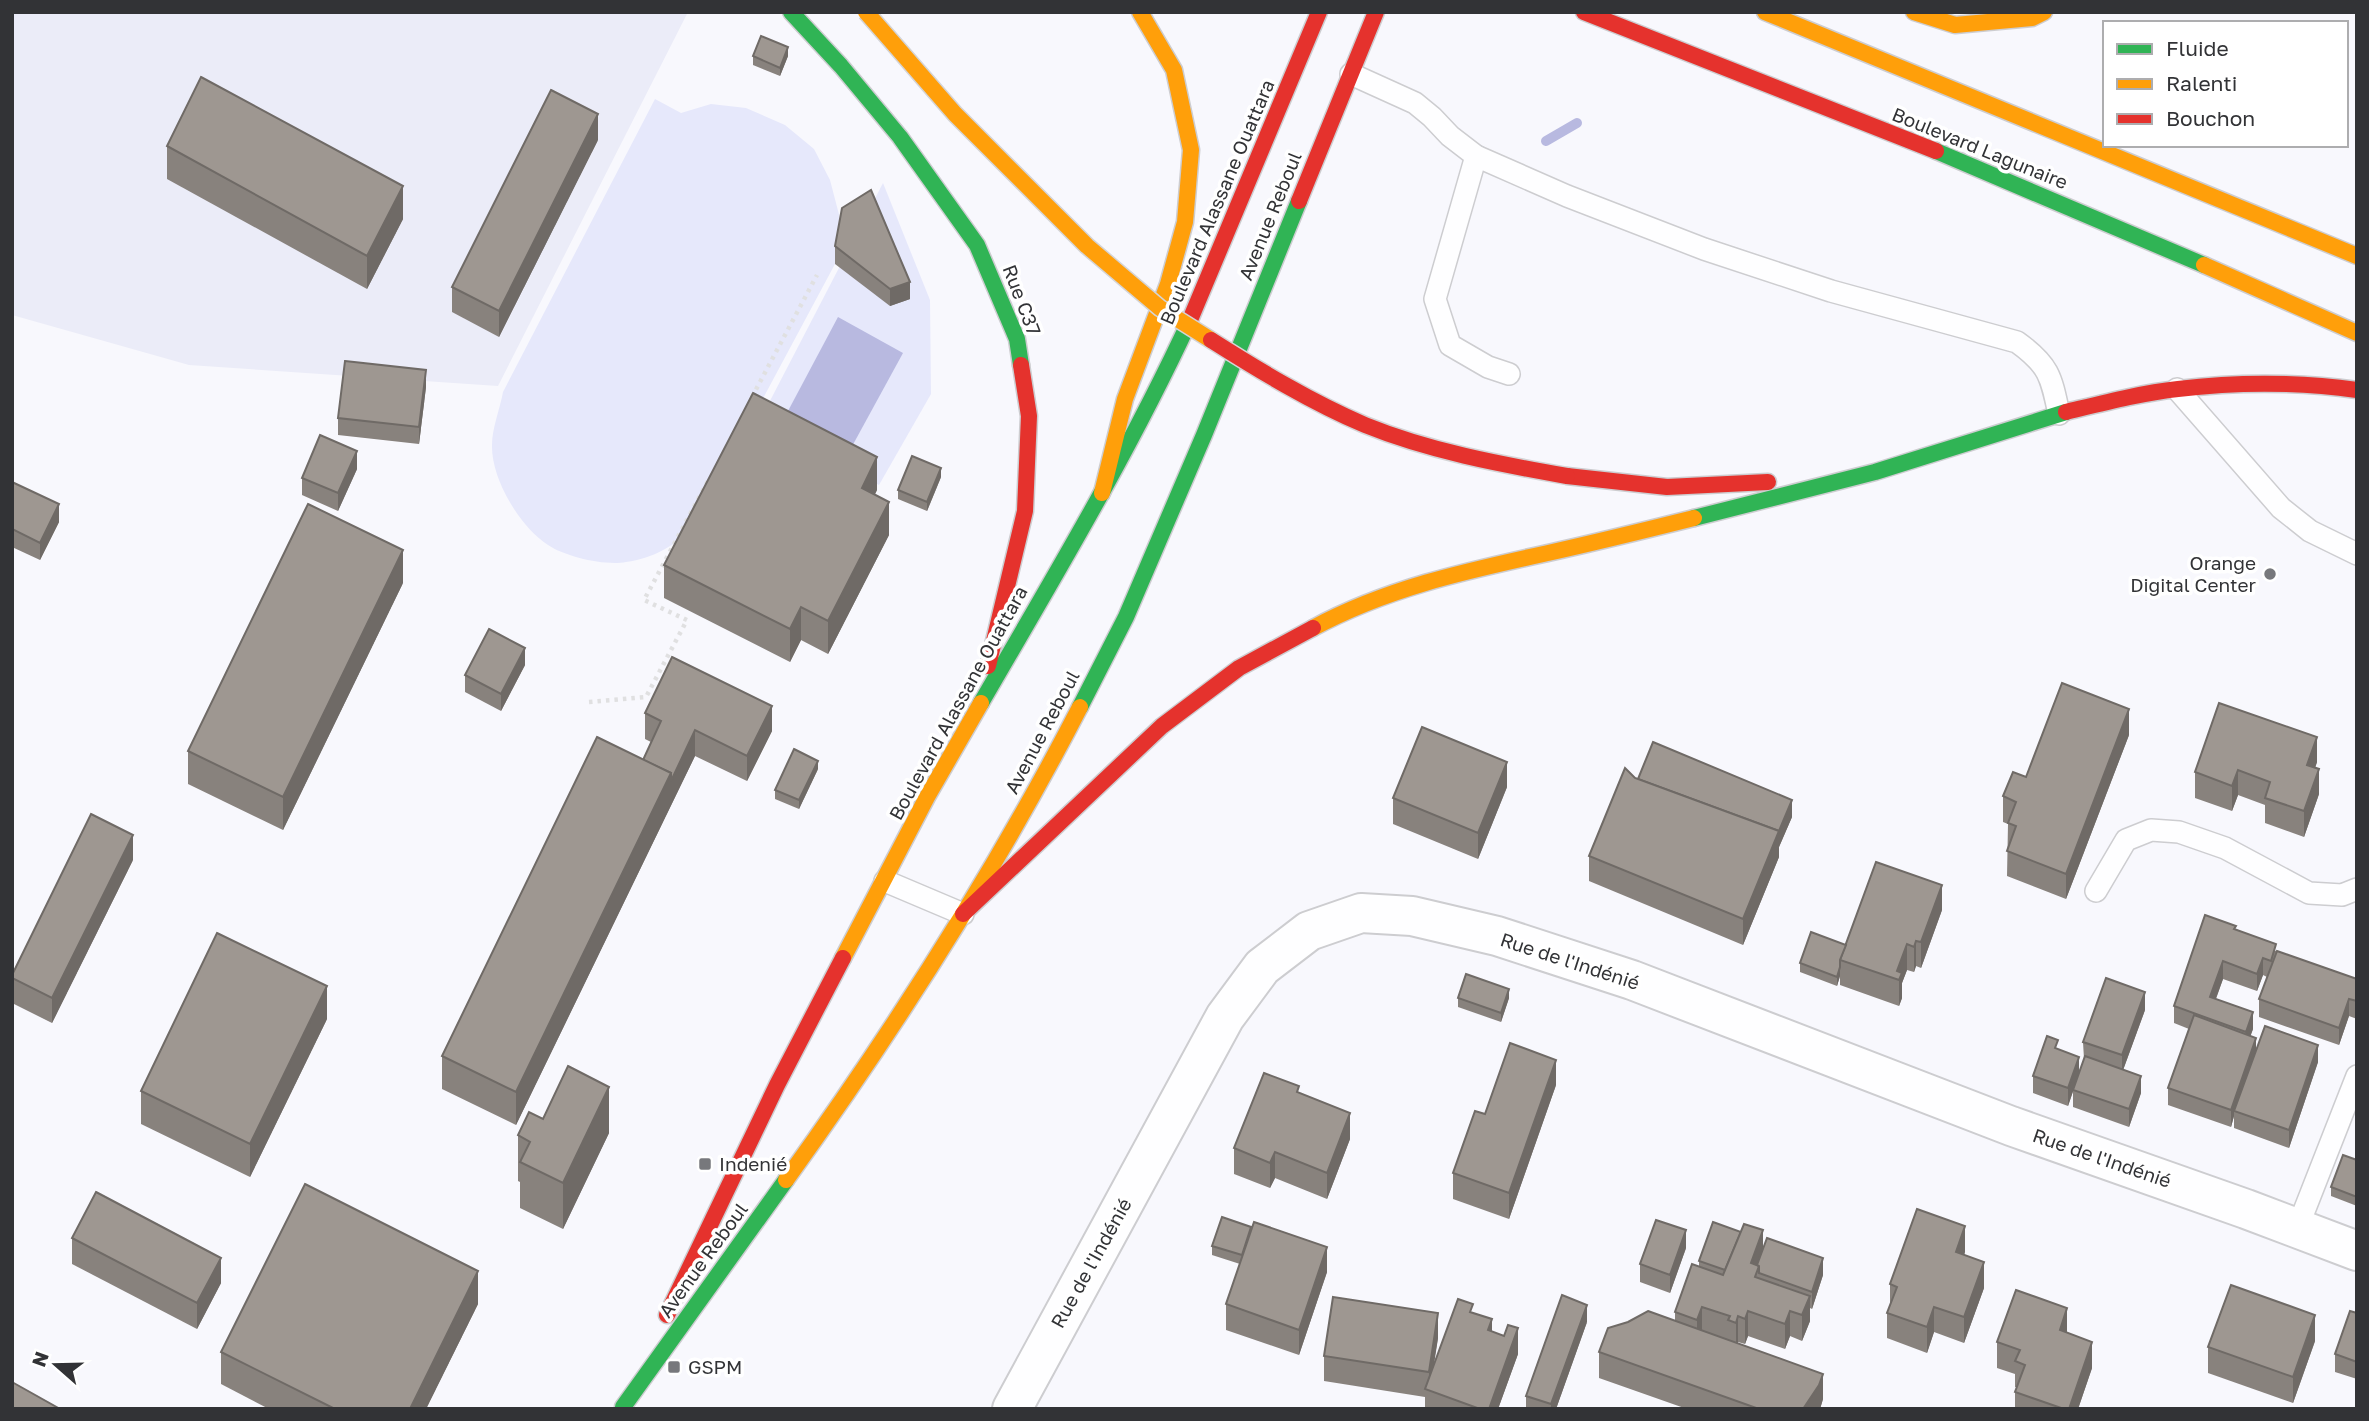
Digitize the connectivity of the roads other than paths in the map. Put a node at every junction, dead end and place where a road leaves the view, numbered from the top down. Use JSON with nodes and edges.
{"nodes":[{"id":1,"x":791,"y":12,"type":"edge"},
{"id":2,"x":866,"y":12,"type":"edge"},
{"id":3,"x":1140,"y":12,"type":"edge"},
{"id":4,"x":1319,"y":12,"type":"edge"},
{"id":5,"x":1376,"y":12,"type":"edge"},
{"id":6,"x":1584,"y":12,"type":"edge"},
{"id":7,"x":1765,"y":12,"type":"edge"},
{"id":8,"x":1914,"y":12,"type":"edge"},
{"id":9,"x":2044,"y":12,"type":"edge"},
{"id":10,"x":1351,"y":74,"type":"junction"},
{"id":11,"x":1476,"y":156,"type":"junction"},
{"id":12,"x":2357,"y":256,"type":"edge"},
{"id":13,"x":2357,"y":332,"type":"edge"},
{"id":14,"x":1508,"y":374,"type":"dead end"},
{"id":15,"x":2177,"y":388,"type":"junction"},
{"id":16,"x":2357,"y":390,"type":"edge"},
{"id":17,"x":2059,"y":414,"type":"junction"},
{"id":18,"x":1875,"y":472,"type":"junction"},
{"id":19,"x":1102,"y":493,"type":"junction"},
{"id":20,"x":2357,"y":554,"type":"edge"},
{"id":21,"x":979,"y":706,"type":"junction"},
{"id":22,"x":885,"y":881,"type":"junction"},
{"id":23,"x":2357,"y":889,"type":"edge"},
{"id":24,"x":2096,"y":891,"type":"dead end"},
{"id":25,"x":963,"y":914,"type":"junction"},
{"id":26,"x":2357,"y":1076,"type":"edge"},
{"id":27,"x":2297,"y":1228,"type":"junction"},
{"id":28,"x":2357,"y":1251,"type":"edge"},
{"id":29,"x":623,"y":1408,"type":"edge"},
{"id":30,"x":1012,"y":1409,"type":"edge"}],
"edges":[{"from":1,"to":21,"type":"main road","name":"Rue C37"},
{"from":2,"to":18,"type":"main road","bridge":true},
{"from":3,"to":19,"type":"main road"},
{"from":4,"to":19,"type":"main road","name":"Boulevard Alassane Ouattara"},
{"from":5,"to":10,"type":"main road","name":"Avenue Reboul"},
{"from":6,"to":13,"type":"main road","name":"Boulevard Lagunaire"},
{"from":7,"to":12,"type":"main road"},
{"from":8,"to":9,"type":"main road"},
{"from":10,"to":11,"type":"lane"},
{"from":10,"to":25,"type":"main road","name":"Avenue Reboul"},
{"from":11,"to":14,"type":"lane"},
{"from":11,"to":17,"type":"lane"},
{"from":15,"to":16,"type":"main road"},
{"from":15,"to":17,"type":"main road"},
{"from":15,"to":20,"type":"lane"},
{"from":17,"to":18,"type":"main road"},
{"from":18,"to":25,"type":"main road"},
{"from":19,"to":21,"type":"main road","name":"Boulevard Alassane Ouattara"},
{"from":21,"to":22,"type":"main road","name":"Boulevard Alassane Ouattara"},
{"from":22,"to":25,"type":"lane"},
{"from":22,"to":29,"type":"main road","name":"Boulevard Alassane Ouattara"},
{"from":23,"to":24,"type":"lane"},
{"from":25,"to":29,"type":"main road","name":"Avenue Reboul"},
{"from":26,"to":27,"type":"lane"},
{"from":27,"to":28,"type":"street","name":"Rue de l'Indénié"},
{"from":27,"to":30,"type":"street","name":"Rue de l'Indénié"}]}
